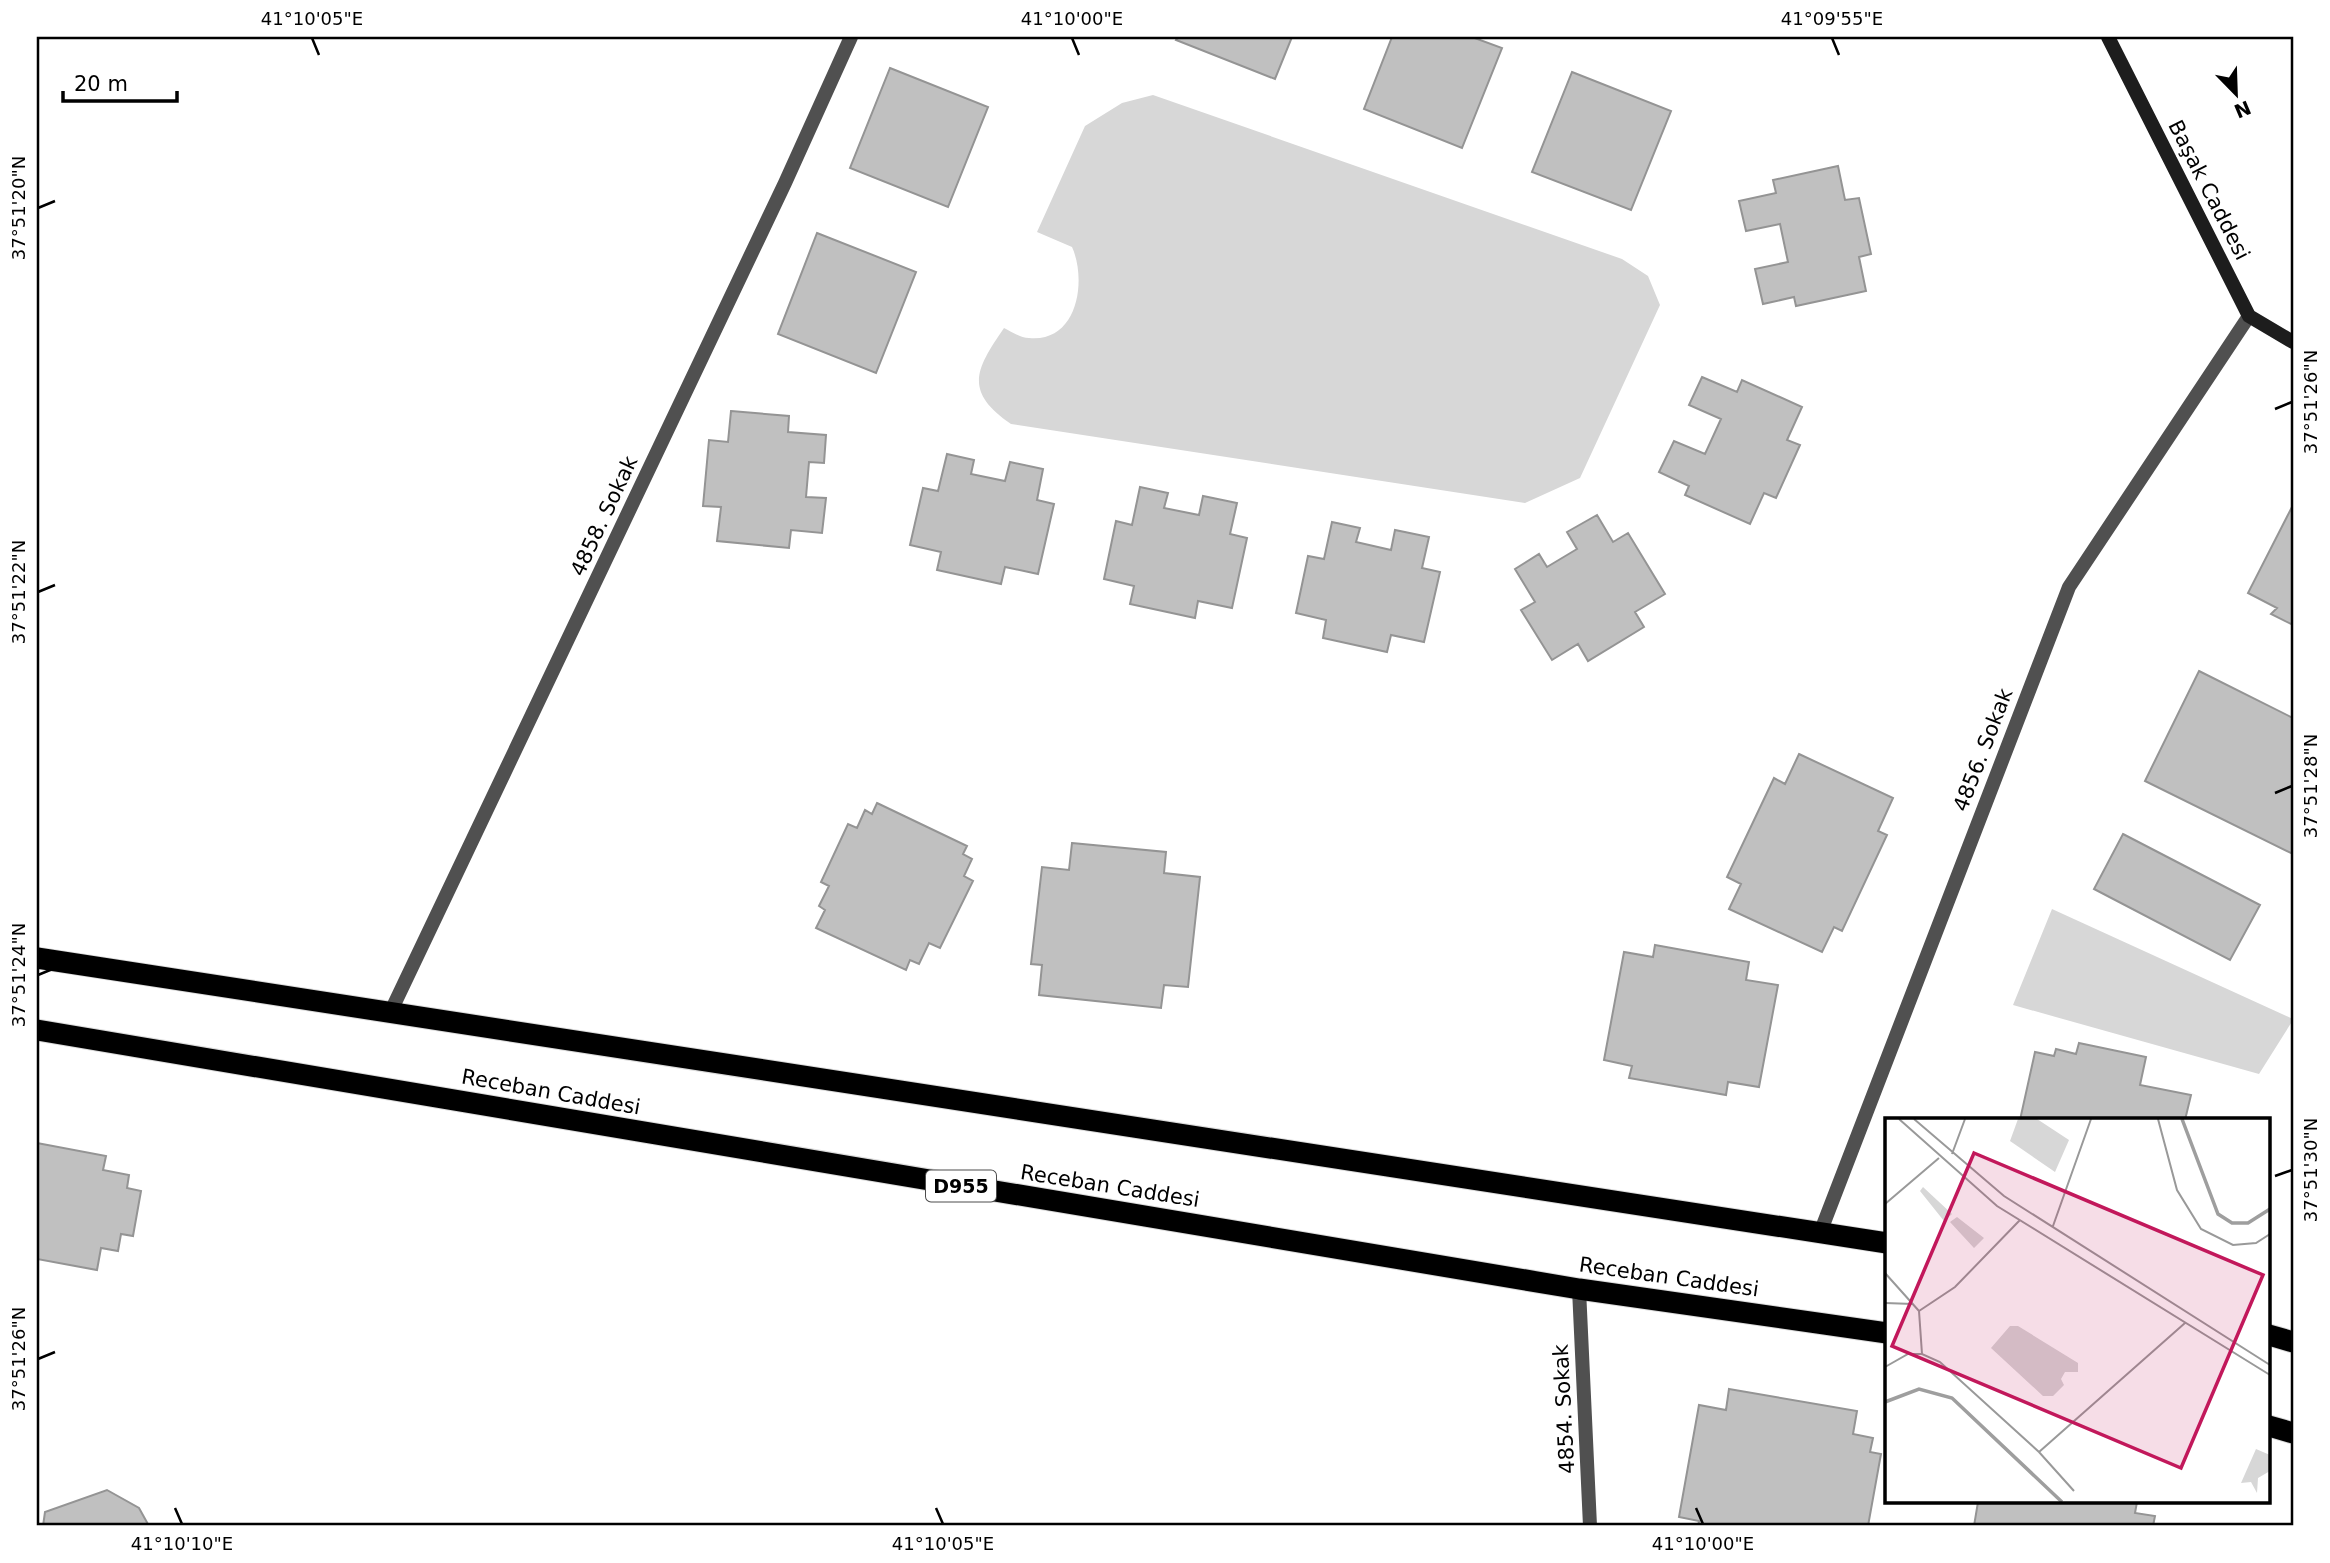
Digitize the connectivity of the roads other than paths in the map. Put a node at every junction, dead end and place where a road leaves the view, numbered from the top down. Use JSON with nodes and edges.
{"nodes":[{"id":1,"x":851,"y":37,"type":"edge"},
{"id":2,"x":2108,"y":37,"type":"edge"},
{"id":3,"x":2249,"y":316,"type":"junction"},
{"id":4,"x":2293,"y":342,"type":"edge"},
{"id":5,"x":37,"y":958,"type":"edge"},
{"id":6,"x":391,"y":1011,"type":"junction"},
{"id":7,"x":37,"y":1030,"type":"edge"},
{"id":8,"x":1820,"y":1233,"type":"junction"},
{"id":9,"x":1885,"y":1243,"type":"edge"},
{"id":10,"x":1579,"y":1289,"type":"junction"},
{"id":11,"x":1885,"y":1334,"type":"edge"},
{"id":12,"x":2270,"y":1335,"type":"edge"},
{"id":13,"x":2293,"y":1342,"type":"edge"},
{"id":14,"x":2270,"y":1426,"type":"edge"},
{"id":15,"x":2293,"y":1433,"type":"edge"},
{"id":16,"x":1590,"y":1526,"type":"edge"}],
"edges":[{"from":1,"to":6,"type":"street","name":"4858. Sokak"},
{"from":2,"to":3,"type":"street","name":"Başak Caddesi"},
{"from":3,"to":4,"type":"street"},
{"from":3,"to":8,"type":"street","name":"4856. Sokak"},
{"from":5,"to":6,"type":"highway"},
{"from":6,"to":8,"type":"highway"},
{"from":7,"to":10,"type":"highway","name":"Receban Caddesi","number":"D955"},
{"from":8,"to":9,"type":"highway"},
{"from":10,"to":11,"type":"highway","name":"Receban Caddesi","number":"D955"},
{"from":10,"to":16,"type":"street","name":"4854. Sokak"},
{"from":12,"to":13,"type":"highway"},
{"from":14,"to":15,"type":"highway"}]}
